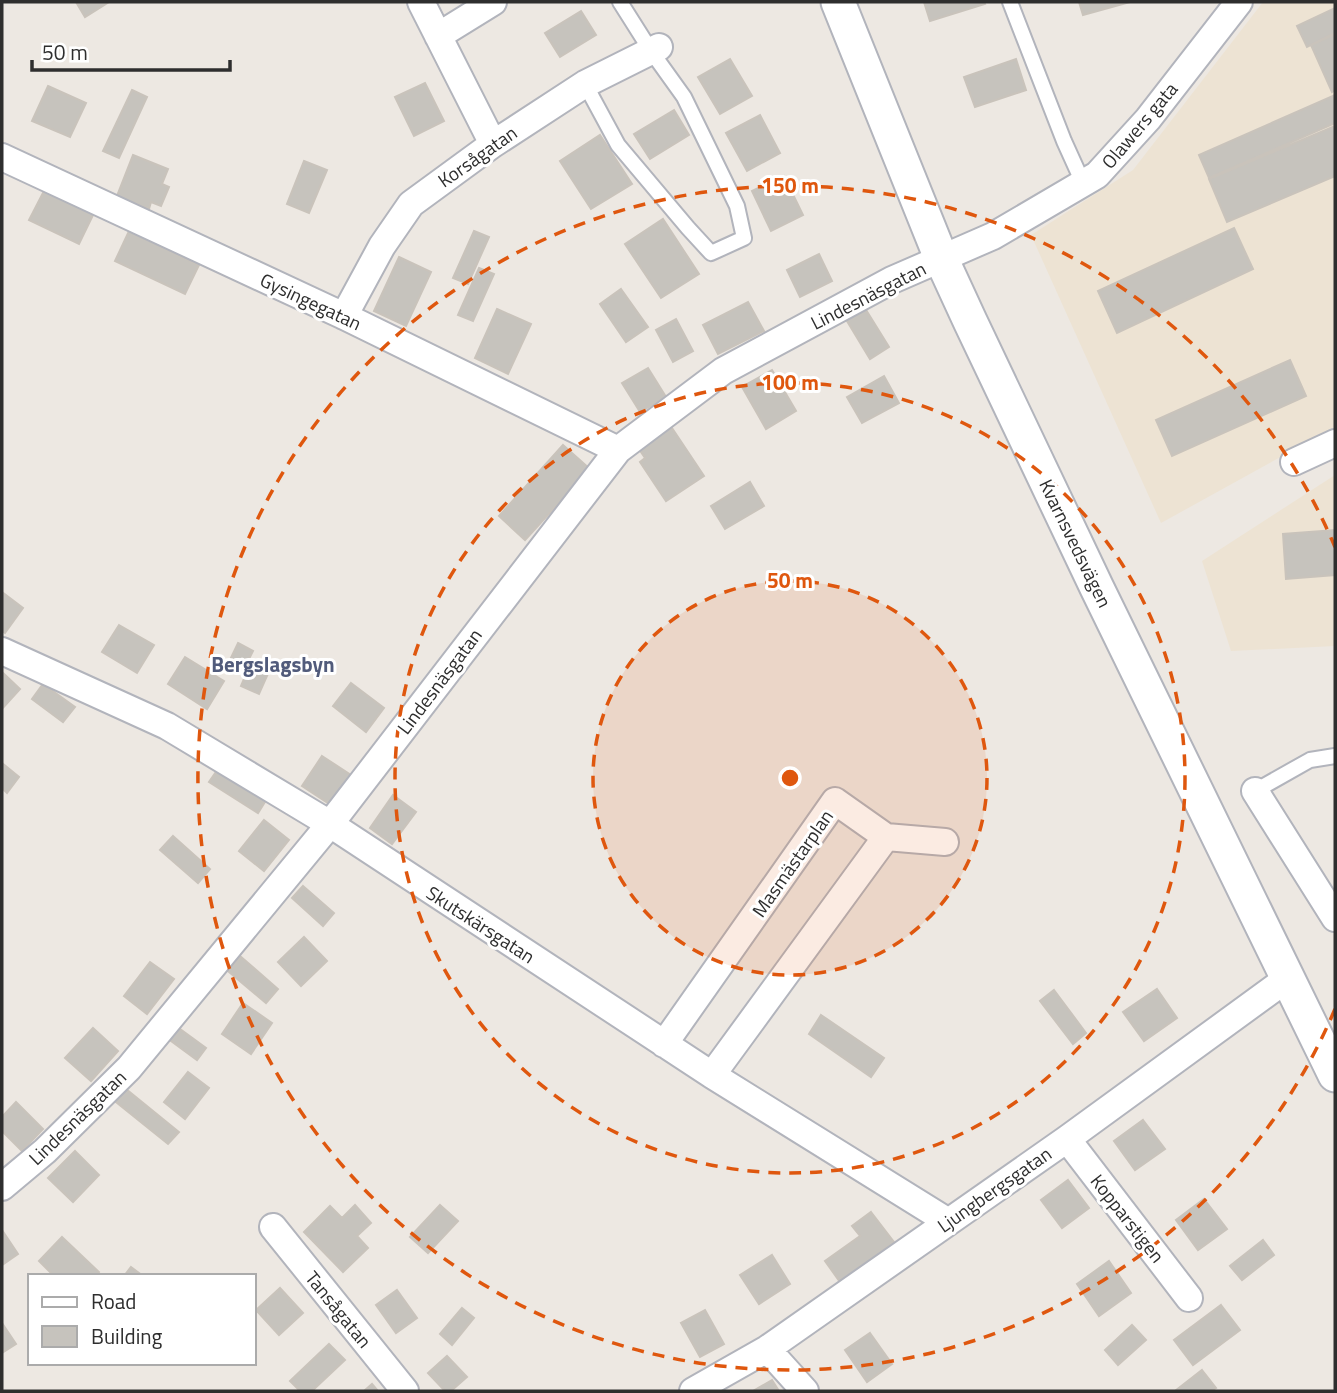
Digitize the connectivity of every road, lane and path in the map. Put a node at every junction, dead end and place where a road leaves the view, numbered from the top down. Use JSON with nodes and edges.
{"nodes":[{"id":1,"x":421,"y":2,"type":"edge"},
{"id":2,"x":493,"y":2,"type":"edge"},
{"id":3,"x":620,"y":2,"type":"edge"},
{"id":4,"x":838,"y":2,"type":"edge"},
{"id":5,"x":1010,"y":2,"type":"edge"},
{"id":6,"x":1239,"y":2,"type":"edge"},
{"id":7,"x":438,"y":36,"type":"junction"},
{"id":8,"x":655,"y":49,"type":"junction"},
{"id":9,"x":585,"y":84,"type":"junction"},
{"id":10,"x":493,"y":144,"type":"junction"},
{"id":11,"x":2,"y":157,"type":"edge"},
{"id":12,"x":1083,"y":183,"type":"junction"},
{"id":13,"x":941,"y":258,"type":"junction"},
{"id":14,"x":344,"y":316,"type":"junction"},
{"id":15,"x":1335,"y":443,"type":"edge"},
{"id":16,"x":618,"y":450,"type":"junction"},
{"id":17,"x":1294,"y":462,"type":"dead end"},
{"id":18,"x":2,"y":651,"type":"edge"},
{"id":19,"x":1335,"y":756,"type":"edge"},
{"id":20,"x":1255,"y":791,"type":"joint"},
{"id":21,"x":330,"y":824,"type":"junction"},
{"id":22,"x":886,"y":837,"type":"junction"},
{"id":23,"x":945,"y":842,"type":"dead end"},
{"id":24,"x":1335,"y":918,"type":"edge"},
{"id":25,"x":1288,"y":978,"type":"junction"},
{"id":26,"x":664,"y":1044,"type":"junction"},
{"id":27,"x":712,"y":1075,"type":"junction"},
{"id":28,"x":1335,"y":1075,"type":"edge"},
{"id":29,"x":1067,"y":1139,"type":"junction"},
{"id":30,"x":2,"y":1187,"type":"edge"},
{"id":31,"x":947,"y":1221,"type":"junction"},
{"id":32,"x":273,"y":1227,"type":"dead end"},
{"id":33,"x":1189,"y":1298,"type":"dead end"},
{"id":34,"x":767,"y":1349,"type":"junction"},
{"id":35,"x":405,"y":1391,"type":"edge"},
{"id":36,"x":693,"y":1391,"type":"edge"},
{"id":37,"x":805,"y":1391,"type":"edge"}],
"edges":[{"from":1,"to":7,"type":"street"},
{"from":2,"to":7,"type":"street"},
{"from":3,"to":8,"type":"lane"},
{"from":4,"to":13,"type":"street","name":"Kvarnsvedsvägen"},
{"from":5,"to":12,"type":"lane"},
{"from":6,"to":12,"type":"street","name":"Olawers gata"},
{"from":7,"to":10,"type":"street"},
{"from":8,"to":9,"type":"street","name":"Korsågatan"},
{"from":8,"to":9,"type":"lane"},
{"from":9,"to":10,"type":"street","name":"Korsågatan"},
{"from":10,"to":14,"type":"street","name":"Korsågatan"},
{"from":11,"to":14,"type":"street","name":"Gysingegatan"},
{"from":12,"to":13,"type":"street","name":"Olawers gata"},
{"from":13,"to":16,"type":"street","name":"Lindesnäsgatan"},
{"from":13,"to":25,"type":"street","name":"Kvarnsvedsvägen"},
{"from":14,"to":16,"type":"street","name":"Gysingegatan"},
{"from":15,"to":17,"type":"street"},
{"from":16,"to":21,"type":"street","name":"Lindesnäsgatan"},
{"from":18,"to":21,"type":"street","name":"Skutskärsgatan"},
{"from":19,"to":20,"type":"lane"},
{"from":20,"to":24,"type":"street"},
{"from":21,"to":26,"type":"street","name":"Skutskärsgatan"},
{"from":21,"to":30,"type":"street","name":"Lindesnäsgatan"},
{"from":22,"to":23,"type":"street"},
{"from":22,"to":26,"type":"street","name":"Masmästarplan"},
{"from":22,"to":27,"type":"street"},
{"from":25,"to":28,"type":"street","name":"Kvarnsvedsvägen"},
{"from":25,"to":29,"type":"street","name":"Ljungbergsgatan"},
{"from":26,"to":27,"type":"street","name":"Skutskärsgatan"},
{"from":27,"to":31,"type":"street","name":"Skutskärsgatan"},
{"from":29,"to":31,"type":"street","name":"Ljungbergsgatan"},
{"from":29,"to":33,"type":"street","name":"Kopparstigen"},
{"from":31,"to":34,"type":"street","name":"Ljungbergsgatan"},
{"from":32,"to":35,"type":"street","name":"Tansågatan"},
{"from":34,"to":36,"type":"street","name":"Ljungbergsgatan"},
{"from":34,"to":37,"type":"street"}]}
